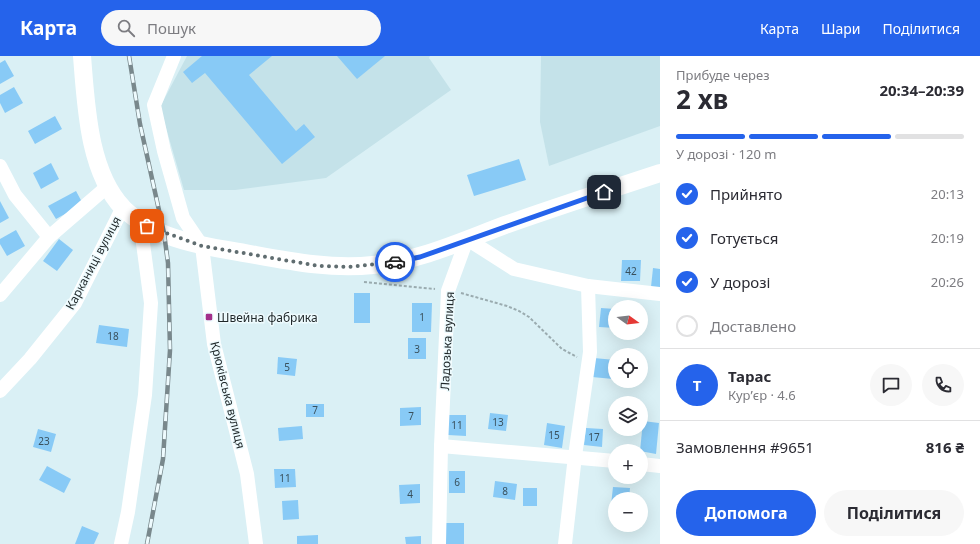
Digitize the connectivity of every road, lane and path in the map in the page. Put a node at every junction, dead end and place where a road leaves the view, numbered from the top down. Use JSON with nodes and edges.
{"nodes":[{"id":1,"x":82,"y":56,"type":"edge"},
{"id":2,"x":174,"y":56,"type":"edge"},
{"id":3,"x":0,"y":166,"type":"edge"},
{"id":4,"x":660,"y":173,"type":"edge"},
{"id":5,"x":108,"y":186,"type":"junction"},
{"id":6,"x":123,"y":207,"type":"junction"},
{"id":7,"x":143,"y":224,"type":"junction"},
{"id":8,"x":49,"y":237,"type":"junction"},
{"id":9,"x":467,"y":239,"type":"junction"},
{"id":10,"x":202,"y":246,"type":"junction"},
{"id":11,"x":588,"y":286,"type":"junction"},
{"id":12,"x":660,"y":294,"type":"edge"},
{"id":13,"x":0,"y":295,"type":"edge"},
{"id":14,"x":0,"y":391,"type":"edge"},
{"id":15,"x":441,"y":446,"type":"junction"},
{"id":16,"x":575,"y":456,"type":"junction"},
{"id":17,"x":608,"y":460,"type":"edge"},
{"id":18,"x":648,"y":465,"type":"edge"},
{"id":19,"x":660,"y":466,"type":"edge"},
{"id":20,"x":121,"y":544,"type":"edge"},
{"id":21,"x":256,"y":544,"type":"edge"},
{"id":22,"x":439,"y":544,"type":"edge"},
{"id":23,"x":565,"y":544,"type":"edge"}],
"edges":[{"from":1,"to":5,"type":"street"},
{"from":2,"to":10,"type":"street"},
{"from":3,"to":8,"type":"street"},
{"from":4,"to":9,"type":"street"},
{"from":5,"to":6,"type":"street"},
{"from":5,"to":8,"type":"street"},
{"from":6,"to":7,"type":"street"},
{"from":6,"to":14,"type":"street","name":"Карканиці вулиця"},
{"from":7,"to":10,"type":"street"},
{"from":7,"to":20,"type":"street"},
{"from":8,"to":13,"type":"street"},
{"from":9,"to":10,"type":"street"},
{"from":9,"to":11,"type":"street"},
{"from":9,"to":15,"type":"street","name":"Ладозька вулиця"},
{"from":10,"to":21,"type":"street","name":"Крюківська вулиця"},
{"from":11,"to":12,"type":"street"},
{"from":11,"to":16,"type":"street"},
{"from":15,"to":16,"type":"street"},
{"from":15,"to":22,"type":"street","name":"Ладозька вулиця"},
{"from":16,"to":17,"type":"street"},
{"from":16,"to":23,"type":"street"},
{"from":18,"to":19,"type":"street"}]}
